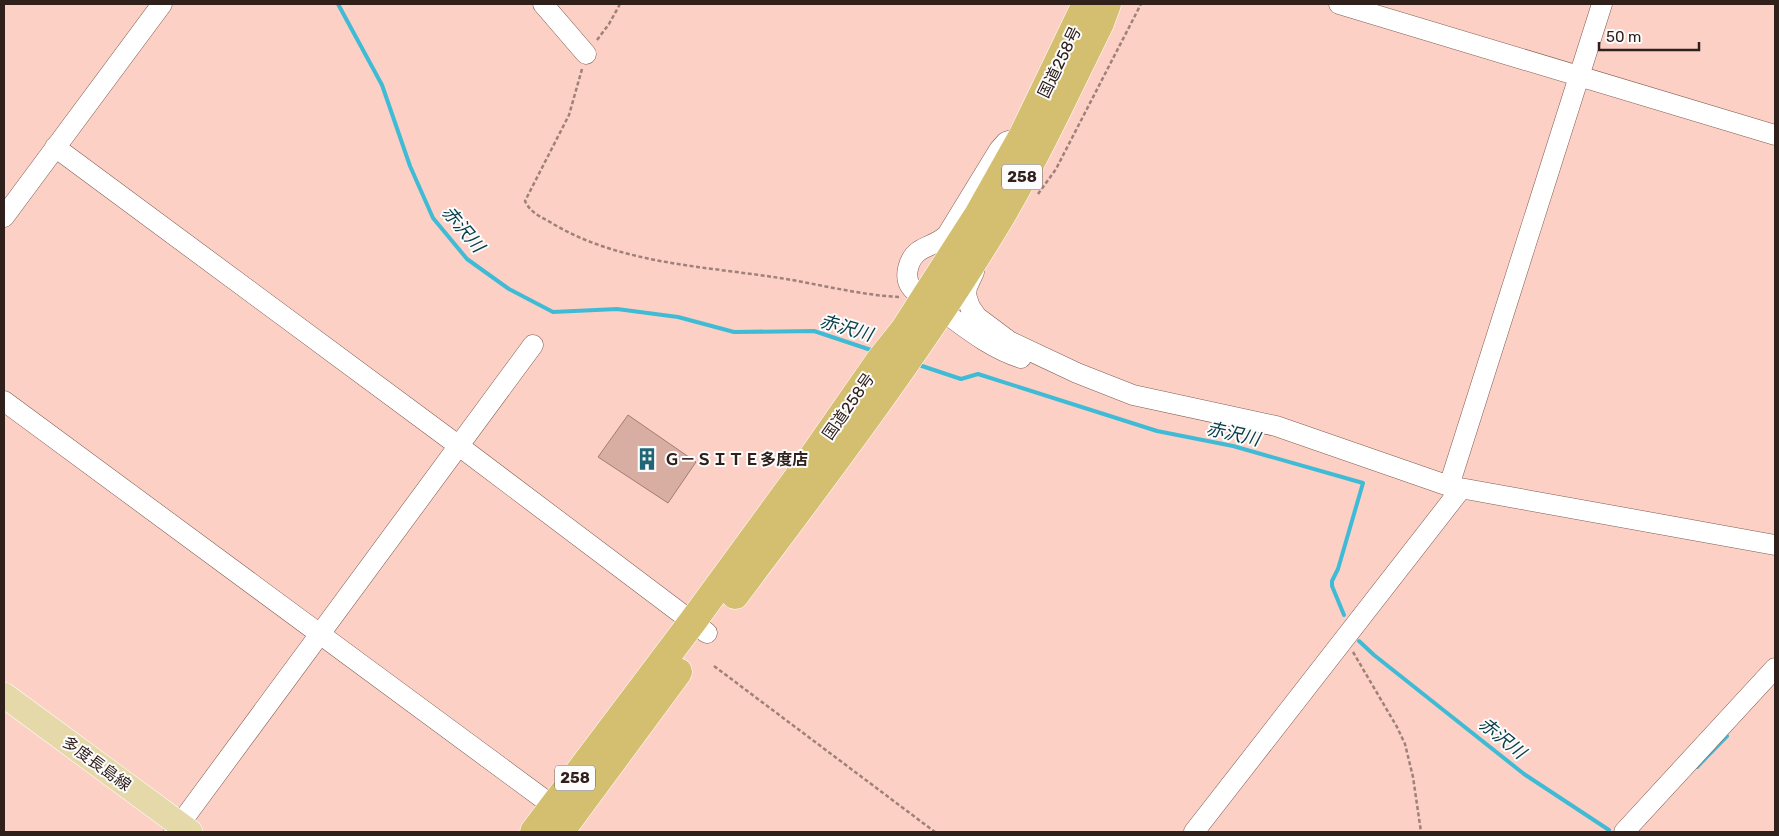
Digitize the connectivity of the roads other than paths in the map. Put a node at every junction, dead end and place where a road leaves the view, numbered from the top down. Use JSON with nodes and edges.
{"nodes":[{"id":1,"x":162,"y":4,"type":"edge"},
{"id":2,"x":543,"y":4,"type":"edge"},
{"id":3,"x":1086,"y":4,"type":"edge"},
{"id":4,"x":1108,"y":4,"type":"edge"},
{"id":5,"x":1339,"y":4,"type":"edge"},
{"id":6,"x":1602,"y":4,"type":"edge"},
{"id":7,"x":586,"y":54,"type":"road end"},
{"id":8,"x":1579,"y":77,"type":"junction"},
{"id":9,"x":1774,"y":128,"type":"edge"},
{"id":10,"x":1023,"y":135,"type":"junction"},
{"id":11,"x":55,"y":147,"type":"junction"},
{"id":12,"x":4,"y":217,"type":"edge"},
{"id":13,"x":994,"y":227,"type":"junction"},
{"id":14,"x":915,"y":291,"type":"road end"},
{"id":15,"x":948,"y":315,"type":"dead end"},
{"id":16,"x":913,"y":335,"type":"junction"},
{"id":17,"x":534,"y":345,"type":"dead end"},
{"id":18,"x":1078,"y":372,"type":"junction"},
{"id":19,"x":4,"y":401,"type":"edge"},
{"id":20,"x":459,"y":446,"type":"junction"},
{"id":21,"x":1455,"y":487,"type":"junction"},
{"id":22,"x":1775,"y":545,"type":"edge"},
{"id":23,"x":700,"y":627,"type":"junction"},
{"id":24,"x":319,"y":634,"type":"junction"},
{"id":25,"x":1775,"y":668,"type":"edge"},
{"id":26,"x":4,"y":695,"type":"edge"},
{"id":27,"x":553,"y":806,"type":"junction"},
{"id":28,"x":181,"y":830,"type":"edge"},
{"id":29,"x":534,"y":832,"type":"edge"},
{"id":30,"x":560,"y":832,"type":"edge"},
{"id":31,"x":1194,"y":832,"type":"edge"},
{"id":32,"x":1624,"y":832,"type":"edge"}],
"edges":[{"from":1,"to":11,"type":"street"},
{"from":2,"to":7,"type":"street"},
{"from":3,"to":10,"type":"highway","name":"国道258号","number":"258"},
{"from":4,"to":13,"type":"highway","name":"国道258号","number":"258"},
{"from":5,"to":8,"type":"street"},
{"from":6,"to":8,"type":"street"},
{"from":8,"to":9,"type":"street"},
{"from":8,"to":21,"type":"street"},
{"from":10,"to":14,"type":"street"},
{"from":10,"to":16,"type":"highway","name":"国道258号","number":"258"},
{"from":11,"to":12,"type":"street"},
{"from":11,"to":20,"type":"street"},
{"from":13,"to":16,"type":"highway","name":"国道258号","number":"258"},
{"from":13,"to":18,"type":"street"},
{"from":15,"to":18,"type":"street"},
{"from":16,"to":23,"type":"highway","name":"国道258号","number":"258"},
{"from":17,"to":20,"type":"street"},
{"from":18,"to":21,"type":"street"},
{"from":19,"to":24,"type":"street"},
{"from":20,"to":23,"type":"street"},
{"from":20,"to":24,"type":"street"},
{"from":21,"to":22,"type":"street"},
{"from":21,"to":31,"type":"street"},
{"from":23,"to":27,"type":"highway","name":"国道258号","number":"258"},
{"from":23,"to":30,"type":"highway","name":"国道258号","number":"258"},
{"from":24,"to":27,"type":"street"},
{"from":24,"to":28,"type":"street"},
{"from":25,"to":32,"type":"street"},
{"from":26,"to":28,"type":"main road","name":"多度長島線"},
{"from":27,"to":29,"type":"highway","name":"国道258号","number":"258"}]}
